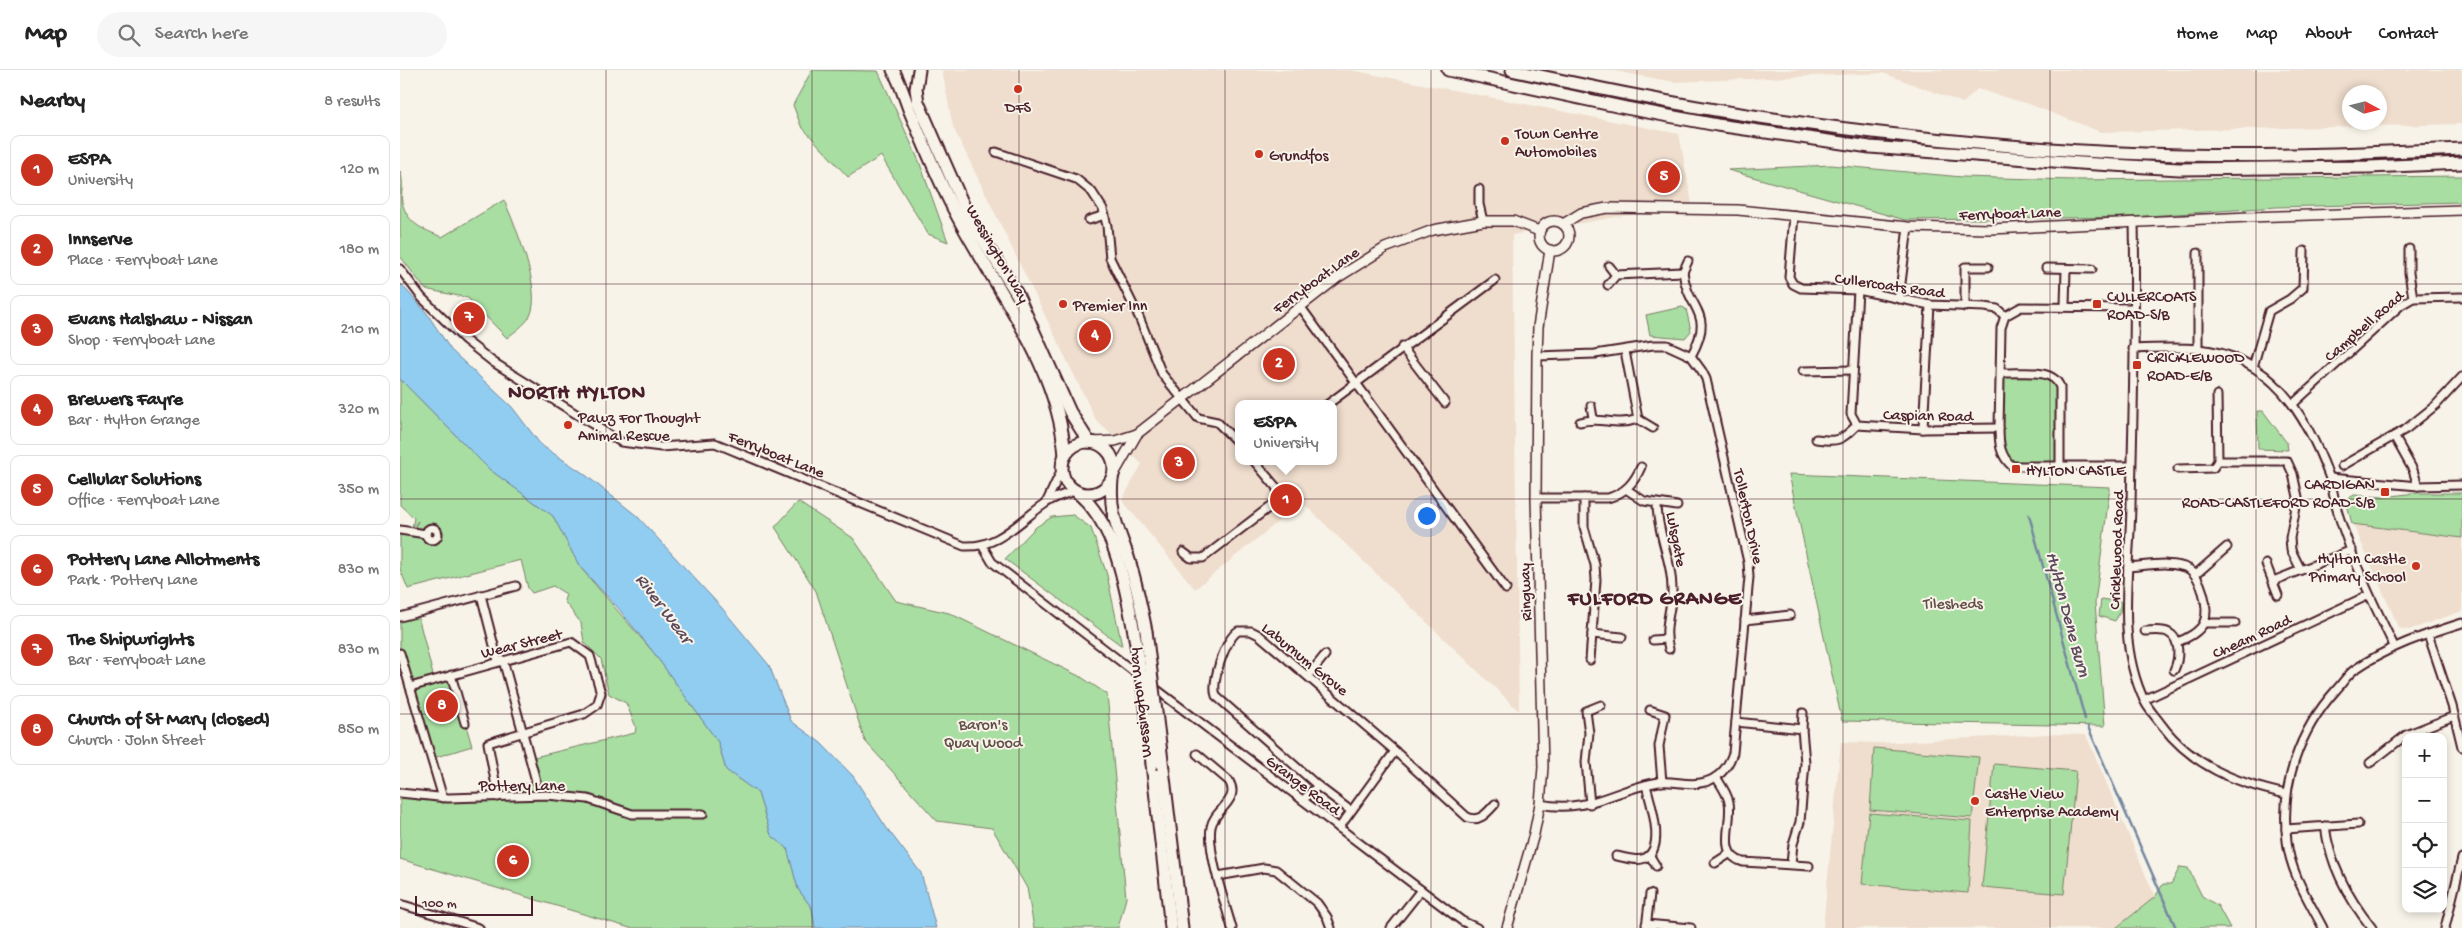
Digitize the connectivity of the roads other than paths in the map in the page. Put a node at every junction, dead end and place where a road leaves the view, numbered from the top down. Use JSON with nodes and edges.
{"nodes":[{"id":1,"x":894,"y":70,"type":"edge"},
{"id":2,"x":919,"y":70,"type":"edge"},
{"id":3,"x":1448,"y":70,"type":"edge"},
{"id":4,"x":1512,"y":70,"type":"edge"},
{"id":5,"x":2462,"y":149,"type":"edge"},
{"id":6,"x":996,"y":152,"type":"dead end"},
{"id":7,"x":2462,"y":163,"type":"edge"},
{"id":8,"x":1480,"y":190,"type":"dead end"},
{"id":9,"x":2462,"y":210,"type":"edge"},
{"id":10,"x":1104,"y":215,"type":"junction"},
{"id":11,"x":1794,"y":215,"type":"junction"},
{"id":12,"x":1089,"y":220,"type":"dead end"},
{"id":13,"x":1483,"y":221,"type":"junction"},
{"id":14,"x":2134,"y":222,"type":"junction"},
{"id":15,"x":1563,"y":224,"type":"junction"},
{"id":16,"x":1908,"y":227,"type":"junction"},
{"id":17,"x":1539,"y":231,"type":"junction"},
{"id":18,"x":2409,"y":249,"type":"dead end"},
{"id":19,"x":1550,"y":250,"type":"junction"},
{"id":20,"x":2304,"y":251,"type":"dead end"},
{"id":21,"x":2198,"y":253,"type":"dead end"},
{"id":22,"x":1688,"y":261,"type":"dead end"},
{"id":23,"x":1609,"y":266,"type":"dead end"},
{"id":24,"x":1988,"y":267,"type":"dead end"},
{"id":25,"x":400,"y":268,"type":"edge"},
{"id":26,"x":2046,"y":268,"type":"dead end"},
{"id":27,"x":2066,"y":269,"type":"junction"},
{"id":28,"x":2092,"y":269,"type":"dead end"},
{"id":29,"x":1683,"y":272,"type":"junction"},
{"id":30,"x":1616,"y":275,"type":"junction"},
{"id":31,"x":1495,"y":280,"type":"dead end"},
{"id":32,"x":1608,"y":285,"type":"dead end"},
{"id":33,"x":1858,"y":290,"type":"junction"},
{"id":34,"x":2462,"y":297,"type":"edge"},
{"id":35,"x":2413,"y":298,"type":"junction"},
{"id":36,"x":1899,"y":299,"type":"junction"},
{"id":37,"x":1930,"y":305,"type":"junction"},
{"id":38,"x":1300,"y":306,"type":"junction"},
{"id":39,"x":2065,"y":306,"type":"junction"},
{"id":40,"x":1965,"y":307,"type":"junction"},
{"id":41,"x":2134,"y":308,"type":"junction"},
{"id":42,"x":2005,"y":316,"type":"junction"},
{"id":43,"x":1402,"y":347,"type":"junction"},
{"id":44,"x":2133,"y":349,"type":"junction"},
{"id":45,"x":2198,"y":349,"type":"junction"},
{"id":46,"x":1625,"y":351,"type":"junction"},
{"id":47,"x":1537,"y":356,"type":"junction"},
{"id":48,"x":1691,"y":356,"type":"junction"},
{"id":49,"x":2254,"y":367,"type":"junction"},
{"id":50,"x":1852,"y":370,"type":"junction"},
{"id":51,"x":1803,"y":371,"type":"dead end"},
{"id":52,"x":2001,"y":373,"type":"junction"},
{"id":53,"x":2462,"y":377,"type":"edge"},
{"id":54,"x":1357,"y":382,"type":"junction"},
{"id":55,"x":2216,"y":396,"type":"dead end"},
{"id":56,"x":1182,"y":398,"type":"junction"},
{"id":57,"x":1333,"y":400,"type":"edge"},
{"id":58,"x":1445,"y":403,"type":"dead end"},
{"id":59,"x":2293,"y":404,"type":"junction"},
{"id":60,"x":1591,"y":406,"type":"dead end"},
{"id":61,"x":1593,"y":418,"type":"junction"},
{"id":62,"x":1638,"y":419,"type":"junction"},
{"id":63,"x":1580,"y":422,"type":"dead end"},
{"id":64,"x":1856,"y":425,"type":"junction"},
{"id":65,"x":1653,"y":428,"type":"dead end"},
{"id":66,"x":1923,"y":428,"type":"junction"},
{"id":67,"x":1999,"y":428,"type":"junction"},
{"id":68,"x":1137,"y":434,"type":"junction"},
{"id":69,"x":2394,"y":436,"type":"junction"},
{"id":70,"x":1816,"y":439,"type":"dead end"},
{"id":71,"x":1235,"y":440,"type":"edge"},
{"id":72,"x":1090,"y":442,"type":"junction"},
{"id":73,"x":1065,"y":456,"type":"junction"},
{"id":74,"x":2218,"y":461,"type":"junction"},
{"id":75,"x":1257,"y":465,"type":"edge"},
{"id":76,"x":2060,"y":465,"type":"junction"},
{"id":77,"x":2131,"y":466,"type":"junction"},
{"id":78,"x":2342,"y":466,"type":"dead end"},
{"id":79,"x":1641,"y":467,"type":"dead end"},
{"id":80,"x":2178,"y":468,"type":"dead end"},
{"id":81,"x":1062,"y":469,"type":"junction"},
{"id":82,"x":1113,"y":476,"type":"junction"},
{"id":83,"x":2330,"y":478,"type":"junction"},
{"id":84,"x":2462,"y":485,"type":"edge"},
{"id":85,"x":2418,"y":486,"type":"junction"},
{"id":86,"x":1626,"y":489,"type":"junction"},
{"id":87,"x":1076,"y":492,"type":"junction"},
{"id":88,"x":1536,"y":498,"type":"junction"},
{"id":89,"x":1584,"y":498,"type":"junction"},
{"id":90,"x":1047,"y":502,"type":"junction"},
{"id":91,"x":1657,"y":504,"type":"junction"},
{"id":92,"x":1677,"y":506,"type":"dead end"},
{"id":93,"x":400,"y":530,"type":"edge"},
{"id":94,"x":426,"y":534,"type":"dead end"},
{"id":95,"x":982,"y":545,"type":"junction"},
{"id":96,"x":2227,"y":547,"type":"dead end"},
{"id":97,"x":2352,"y":550,"type":"junction"},
{"id":98,"x":1183,"y":552,"type":"dead end"},
{"id":99,"x":2266,"y":564,"type":"dead end"},
{"id":100,"x":2128,"y":567,"type":"junction"},
{"id":101,"x":2301,"y":570,"type":"junction"},
{"id":102,"x":2195,"y":575,"type":"junction"},
{"id":103,"x":2273,"y":581,"type":"junction"},
{"id":104,"x":516,"y":586,"type":"dead end"},
{"id":105,"x":1506,"y":589,"type":"dead end"},
{"id":106,"x":481,"y":595,"type":"junction"},
{"id":107,"x":2278,"y":595,"type":"dead end"},
{"id":108,"x":2369,"y":595,"type":"junction"},
{"id":109,"x":1790,"y":615,"type":"dead end"},
{"id":110,"x":400,"y":617,"type":"edge"},
{"id":111,"x":1745,"y":620,"type":"junction"},
{"id":112,"x":2204,"y":623,"type":"junction"},
{"id":113,"x":2235,"y":623,"type":"dead end"},
{"id":114,"x":2462,"y":623,"type":"edge"},
{"id":115,"x":2144,"y":631,"type":"dead end"},
{"id":116,"x":1140,"y":632,"type":"junction"},
{"id":117,"x":1592,"y":634,"type":"junction"},
{"id":118,"x":2428,"y":634,"type":"junction"},
{"id":119,"x":1622,"y":637,"type":"dead end"},
{"id":120,"x":1666,"y":639,"type":"junction"},
{"id":121,"x":1653,"y":640,"type":"dead end"},
{"id":122,"x":2177,"y":642,"type":"junction"},
{"id":123,"x":2394,"y":646,"type":"junction"},
{"id":124,"x":1669,"y":649,"type":"dead end"},
{"id":125,"x":400,"y":652,"type":"edge"},
{"id":126,"x":1325,"y":655,"type":"dead end"},
{"id":127,"x":500,"y":660,"type":"junction"},
{"id":128,"x":1590,"y":660,"type":"dead end"},
{"id":129,"x":2174,"y":670,"type":"dead end"},
{"id":130,"x":403,"y":672,"type":"edge"},
{"id":131,"x":451,"y":675,"type":"junction"},
{"id":132,"x":1308,"y":676,"type":"junction"},
{"id":133,"x":410,"y":687,"type":"junction"},
{"id":134,"x":2144,"y":700,"type":"junction"},
{"id":135,"x":1601,"y":705,"type":"dead end"},
{"id":136,"x":1650,"y":710,"type":"dead end"},
{"id":137,"x":1803,"y":713,"type":"dead end"},
{"id":138,"x":2454,"y":716,"type":"junction"},
{"id":139,"x":1736,"y":722,"type":"junction"},
{"id":140,"x":465,"y":723,"type":"dead end"},
{"id":141,"x":1802,"y":729,"type":"junction"},
{"id":142,"x":522,"y":731,"type":"junction"},
{"id":143,"x":2462,"y":747,"type":"edge"},
{"id":144,"x":1395,"y":751,"type":"junction"},
{"id":145,"x":1197,"y":754,"type":"dead end"},
{"id":146,"x":2370,"y":763,"type":"dead end"},
{"id":147,"x":1716,"y":777,"type":"junction"},
{"id":148,"x":536,"y":781,"type":"dead end"},
{"id":149,"x":1662,"y":782,"type":"junction"},
{"id":150,"x":1646,"y":785,"type":"junction"},
{"id":151,"x":1318,"y":786,"type":"junction"},
{"id":152,"x":400,"y":794,"type":"edge"},
{"id":153,"x":2286,"y":794,"type":"junction"},
{"id":154,"x":498,"y":797,"type":"junction"},
{"id":155,"x":443,"y":798,"type":"junction"},
{"id":156,"x":1303,"y":800,"type":"junction"},
{"id":157,"x":1495,"y":804,"type":"dead end"},
{"id":158,"x":1540,"y":804,"type":"junction"},
{"id":159,"x":1590,"y":804,"type":"junction"},
{"id":160,"x":1351,"y":811,"type":"junction"},
{"id":161,"x":703,"y":814,"type":"dead end"},
{"id":162,"x":2358,"y":824,"type":"dead end"},
{"id":163,"x":2325,"y":826,"type":"junction"},
{"id":164,"x":1339,"y":828,"type":"junction"},
{"id":165,"x":2286,"y":829,"type":"junction"},
{"id":166,"x":1730,"y":854,"type":"junction"},
{"id":167,"x":1616,"y":856,"type":"dead end"},
{"id":168,"x":1650,"y":856,"type":"junction"},
{"id":169,"x":2462,"y":858,"type":"edge"},
{"id":170,"x":1715,"y":863,"type":"dead end"},
{"id":171,"x":1791,"y":864,"type":"junction"},
{"id":172,"x":1656,"y":866,"type":"dead end"},
{"id":173,"x":1809,"y":866,"type":"dead end"},
{"id":174,"x":1218,"y":876,"type":"junction"},
{"id":175,"x":1421,"y":890,"type":"junction"},
{"id":176,"x":1650,"y":894,"type":"dead end"},
{"id":177,"x":400,"y":904,"type":"edge"},
{"id":178,"x":1646,"y":926,"type":"edge"},
{"id":179,"x":479,"y":928,"type":"edge"},
{"id":180,"x":1171,"y":928,"type":"edge"},
{"id":181,"x":1182,"y":928,"type":"edge"},
{"id":182,"x":1232,"y":928,"type":"edge"},
{"id":183,"x":1331,"y":928,"type":"edge"},
{"id":184,"x":1391,"y":928,"type":"edge"},
{"id":185,"x":1477,"y":928,"type":"edge"},
{"id":186,"x":1507,"y":928,"type":"edge"},
{"id":187,"x":1691,"y":928,"type":"edge"},
{"id":188,"x":2324,"y":928,"type":"edge"},
{"id":189,"x":2372,"y":928,"type":"edge"},
{"id":190,"x":2446,"y":928,"type":"edge"}],
"edges":[{"from":1,"to":73,"type":"highway","name":"Wessington Way"},
{"from":2,"to":72,"type":"highway","name":"Wessington Way"},
{"from":3,"to":7,"type":"highway"},
{"from":4,"to":5,"type":"highway"},
{"from":6,"to":10,"type":"street"},
{"from":8,"to":13,"type":"street"},
{"from":9,"to":14,"type":"street","name":"Ferryboat Lane"},
{"from":10,"to":12,"type":"street"},
{"from":10,"to":56,"type":"street"},
{"from":11,"to":15,"type":"street","name":"Ferryboat Lane"},
{"from":11,"to":16,"type":"street","name":"Ferryboat Lane"},
{"from":11,"to":33,"type":"street","name":"Cullercoats Road"},
{"from":13,"to":17,"type":"street","name":"Ferryboat Lane"},
{"from":13,"to":38,"type":"street","name":"Ferryboat Lane"},
{"from":14,"to":16,"type":"street","name":"Ferryboat Lane"},
{"from":14,"to":41,"type":"street","name":"Cricklewood Road"},
{"from":15,"to":17,"type":"street"},
{"from":15,"to":19,"type":"street"},
{"from":16,"to":36,"type":"street"},
{"from":17,"to":19,"type":"street"},
{"from":18,"to":35,"type":"street"},
{"from":19,"to":47,"type":"street","name":"Ringway"},
{"from":20,"to":49,"type":"street"},
{"from":21,"to":45,"type":"street"},
{"from":22,"to":29,"type":"street"},
{"from":23,"to":30,"type":"street"},
{"from":24,"to":40,"type":"street","name":"Cullercoats Road"},
{"from":25,"to":95,"type":"street","name":"Ferryboat Lane"},
{"from":26,"to":27,"type":"street"},
{"from":27,"to":28,"type":"street"},
{"from":27,"to":39,"type":"street"},
{"from":29,"to":30,"type":"street"},
{"from":29,"to":48,"type":"street"},
{"from":30,"to":32,"type":"street"},
{"from":31,"to":43,"type":"street"},
{"from":33,"to":36,"type":"street","name":"Cullercoats Road"},
{"from":33,"to":50,"type":"street"},
{"from":34,"to":35,"type":"street","name":"Campbell Road"},
{"from":35,"to":59,"type":"street","name":"Campbell Road"},
{"from":36,"to":37,"type":"street","name":"Cullercoats Road"},
{"from":37,"to":40,"type":"street","name":"Cullercoats Road"},
{"from":37,"to":66,"type":"street"},
{"from":38,"to":54,"type":"street"},
{"from":38,"to":56,"type":"street","name":"Ferryboat Lane"},
{"from":39,"to":41,"type":"street"},
{"from":39,"to":42,"type":"street"},
{"from":40,"to":42,"type":"street","name":"Cullercoats Road"},
{"from":41,"to":44,"type":"street","name":"Cricklewood Road"},
{"from":42,"to":52,"type":"street"},
{"from":43,"to":54,"type":"street"},
{"from":43,"to":58,"type":"street"},
{"from":44,"to":45,"type":"street"},
{"from":44,"to":77,"type":"street","name":"Cricklewood Road"},
{"from":45,"to":49,"type":"street"},
{"from":46,"to":47,"type":"street"},
{"from":46,"to":48,"type":"street"},
{"from":46,"to":62,"type":"street"},
{"from":47,"to":88,"type":"street","name":"Ringway"},
{"from":48,"to":111,"type":"street","name":"Tollerton Drive"},
{"from":49,"to":59,"type":"street"},
{"from":50,"to":51,"type":"street"},
{"from":50,"to":64,"type":"street"},
{"from":52,"to":67,"type":"street"},
{"from":52,"to":76,"type":"street"},
{"from":53,"to":69,"type":"street"},
{"from":54,"to":57,"type":"street"},
{"from":54,"to":105,"type":"street"},
{"from":55,"to":74,"type":"street"},
{"from":56,"to":68,"type":"street","name":"Ferryboat Lane"},
{"from":56,"to":71,"type":"street"},
{"from":59,"to":83,"type":"street"},
{"from":60,"to":61,"type":"street"},
{"from":61,"to":62,"type":"street"},
{"from":61,"to":63,"type":"street"},
{"from":62,"to":65,"type":"street"},
{"from":64,"to":66,"type":"street","name":"Caspian Road"},
{"from":64,"to":70,"type":"street"},
{"from":66,"to":67,"type":"street","name":"Caspian Road"},
{"from":67,"to":76,"type":"street"},
{"from":68,"to":72,"type":"street","name":"Ferryboat Lane"},
{"from":68,"to":82,"type":"street","name":"Ferryboat Lane"},
{"from":69,"to":78,"type":"street"},
{"from":69,"to":85,"type":"street"},
{"from":72,"to":73,"type":"highway"},
{"from":72,"to":82,"type":"highway","name":"Wessington Way"},
{"from":73,"to":81,"type":"highway","name":"Wessington Way"},
{"from":74,"to":80,"type":"street"},
{"from":74,"to":101,"type":"street"},
{"from":75,"to":98,"type":"street"},
{"from":76,"to":77,"type":"street"},
{"from":77,"to":100,"type":"street","name":"Cricklewood Road"},
{"from":79,"to":86,"type":"street"},
{"from":81,"to":87,"type":"highway","name":"Wessington Way"},
{"from":81,"to":90,"type":"street","name":"Ferryboat Lane"},
{"from":82,"to":87,"type":"highway"},
{"from":82,"to":116,"type":"highway","name":"Wessington Way"},
{"from":83,"to":85,"type":"street"},
{"from":83,"to":97,"type":"street"},
{"from":84,"to":85,"type":"street"},
{"from":86,"to":89,"type":"street"},
{"from":86,"to":91,"type":"street","name":"Lulsgate"},
{"from":87,"to":90,"type":"street","name":"Ferryboat Lane"},
{"from":87,"to":116,"type":"highway","name":"Wessington Way"},
{"from":88,"to":89,"type":"street"},
{"from":88,"to":158,"type":"street","name":"Ringway"},
{"from":89,"to":117,"type":"street"},
{"from":90,"to":95,"type":"street","name":"Ferryboat Lane"},
{"from":91,"to":92,"type":"street","name":"Lulsgate"},
{"from":91,"to":120,"type":"street","name":"Lulsgate"},
{"from":93,"to":94,"type":"street"},
{"from":95,"to":156,"type":"street","name":"Grange Road"},
{"from":96,"to":102,"type":"street"},
{"from":97,"to":101,"type":"street"},
{"from":97,"to":108,"type":"street"},
{"from":99,"to":103,"type":"street"},
{"from":100,"to":102,"type":"street"},
{"from":100,"to":134,"type":"street","name":"Cricklewood Road"},
{"from":101,"to":103,"type":"street"},
{"from":102,"to":112,"type":"street"},
{"from":103,"to":107,"type":"street"},
{"from":104,"to":106,"type":"street"},
{"from":106,"to":110,"type":"street"},
{"from":106,"to":127,"type":"street"},
{"from":108,"to":123,"type":"street"},
{"from":108,"to":134,"type":"street","name":"Cheam Road"},
{"from":109,"to":111,"type":"street"},
{"from":111,"to":139,"type":"street","name":"Tollerton Drive"},
{"from":112,"to":113,"type":"street"},
{"from":112,"to":122,"type":"street"},
{"from":114,"to":118,"type":"street"},
{"from":115,"to":122,"type":"street"},
{"from":116,"to":180,"type":"highway","name":"Wessington Way","bridge":true},
{"from":116,"to":181,"type":"highway","name":"Wessington Way","bridge":true},
{"from":117,"to":119,"type":"street"},
{"from":117,"to":128,"type":"street"},
{"from":118,"to":123,"type":"street"},
{"from":118,"to":138,"type":"street"},
{"from":120,"to":121,"type":"street"},
{"from":120,"to":124,"type":"street","name":"Lulsgate"},
{"from":122,"to":129,"type":"street"},
{"from":123,"to":153,"type":"street"},
{"from":125,"to":130,"type":"street"},
{"from":126,"to":132,"type":"street"},
{"from":127,"to":131,"type":"street","name":"Wear Street"},
{"from":127,"to":142,"type":"street"},
{"from":127,"to":142,"type":"street","name":"Wear Street"},
{"from":130,"to":133,"type":"street"},
{"from":131,"to":133,"type":"street","name":"Wear Street"},
{"from":131,"to":140,"type":"street"},
{"from":132,"to":144,"type":"street","name":"Laburnum Grove"},
{"from":132,"to":151,"type":"street","name":"Laburnum Grove"},
{"from":133,"to":155,"type":"street"},
{"from":134,"to":153,"type":"street","name":"Cricklewood Road"},
{"from":135,"to":159,"type":"street"},
{"from":136,"to":149,"type":"street"},
{"from":137,"to":141,"type":"street"},
{"from":138,"to":143,"type":"street"},
{"from":138,"to":146,"type":"street"},
{"from":139,"to":141,"type":"street"},
{"from":139,"to":147,"type":"street","name":"Tollerton Drive"},
{"from":141,"to":171,"type":"street"},
{"from":142,"to":148,"type":"street"},
{"from":142,"to":154,"type":"street","name":"Wear Street"},
{"from":144,"to":157,"type":"street","name":"Laburnum Grove"},
{"from":144,"to":160,"type":"street"},
{"from":145,"to":174,"type":"street"},
{"from":147,"to":149,"type":"street"},
{"from":147,"to":166,"type":"street"},
{"from":149,"to":150,"type":"street"},
{"from":150,"to":159,"type":"street"},
{"from":150,"to":168,"type":"street"},
{"from":151,"to":156,"type":"street"},
{"from":151,"to":160,"type":"street","name":"Laburnum Grove"},
{"from":152,"to":155,"type":"street","name":"Pottery Lane"},
{"from":153,"to":165,"type":"street"},
{"from":154,"to":155,"type":"street","name":"Pottery Lane"},
{"from":154,"to":161,"type":"street","name":"Pottery Lane"},
{"from":156,"to":164,"type":"street","name":"Grange Road"},
{"from":158,"to":159,"type":"street"},
{"from":158,"to":186,"type":"street","name":"Ringway"},
{"from":160,"to":164,"type":"street"},
{"from":162,"to":163,"type":"street"},
{"from":163,"to":165,"type":"street"},
{"from":163,"to":189,"type":"street"},
{"from":164,"to":175,"type":"street","name":"Grange Road"},
{"from":165,"to":188,"type":"street"},
{"from":166,"to":170,"type":"street"},
{"from":166,"to":171,"type":"street"},
{"from":167,"to":168,"type":"street"},
{"from":168,"to":172,"type":"street"},
{"from":169,"to":190,"type":"street"},
{"from":171,"to":173,"type":"street"},
{"from":174,"to":182,"type":"street"},
{"from":174,"to":183,"type":"street"},
{"from":175,"to":184,"type":"street"},
{"from":175,"to":185,"type":"street","name":"Grange Road"},
{"from":176,"to":178,"type":"street"},
{"from":177,"to":179,"type":"street"},
{"from":178,"to":187,"type":"street"}]}
